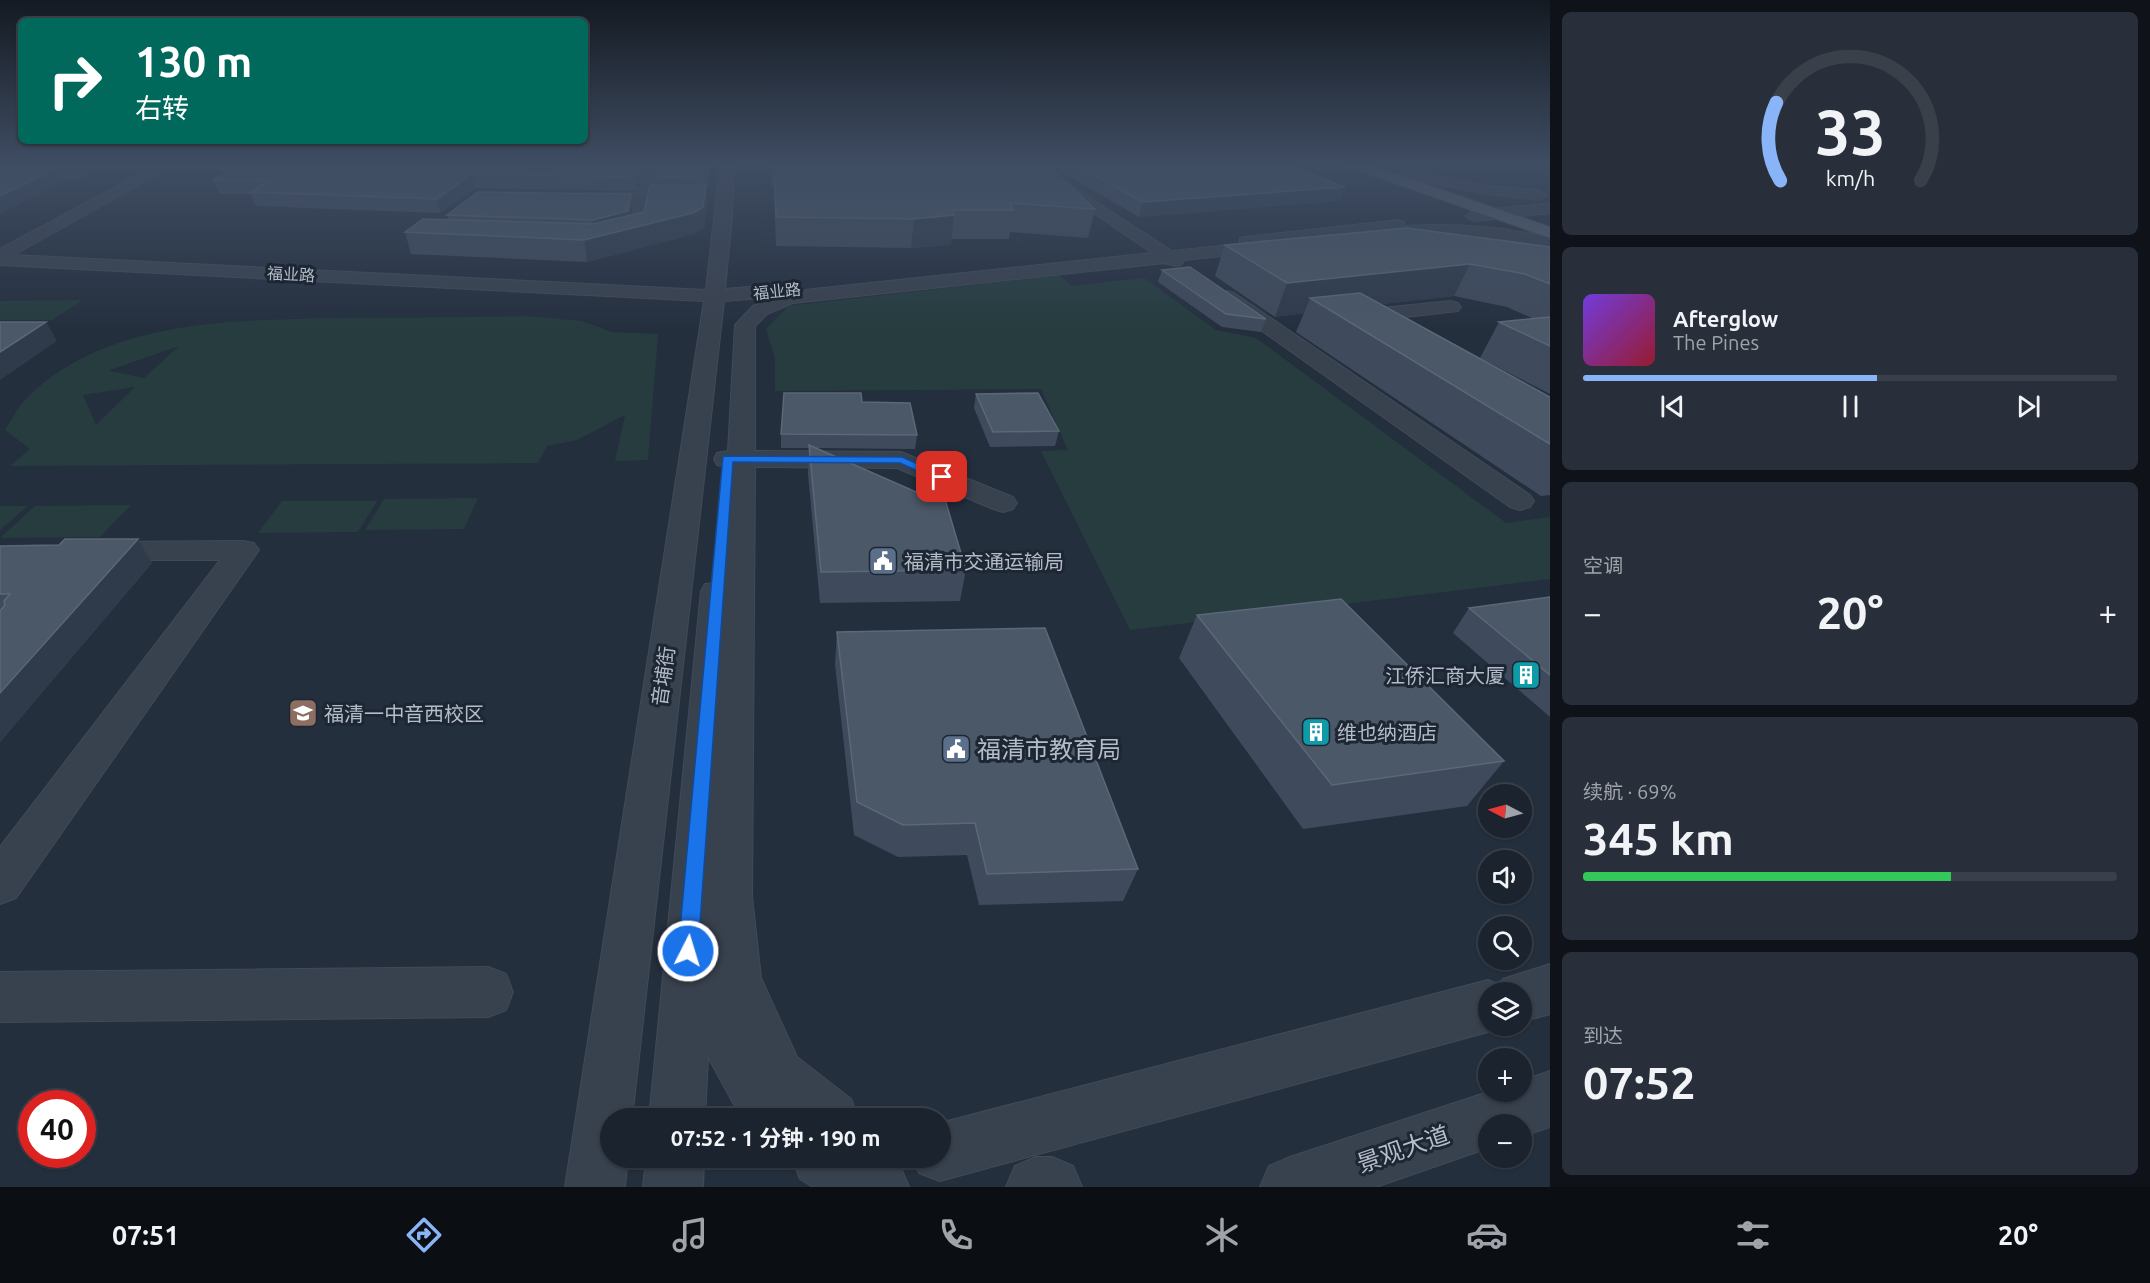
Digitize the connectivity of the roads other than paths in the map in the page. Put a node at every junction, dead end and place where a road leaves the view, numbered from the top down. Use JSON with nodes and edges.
{"nodes":[{"id":1,"x":41,"y":219,"type":"edge"},
{"id":2,"x":45,"y":219,"type":"edge"},
{"id":3,"x":69,"y":219,"type":"joint"},
{"id":4,"x":640,"y":219,"type":"edge"},
{"id":5,"x":720,"y":219,"type":"edge"},
{"id":6,"x":737,"y":219,"type":"edge"},
{"id":7,"x":1112,"y":219,"type":"edge"},
{"id":8,"x":1402,"y":219,"type":"edge"},
{"id":9,"x":1404,"y":219,"type":"edge"},
{"id":10,"x":1422,"y":219,"type":"edge"},
{"id":11,"x":1518,"y":219,"type":"edge"},
{"id":12,"x":1533,"y":219,"type":"edge"},
{"id":13,"x":1550,"y":224,"type":"edge"},
{"id":14,"x":20,"y":226,"type":"dead end"},
{"id":15,"x":628,"y":230,"type":"edge"},
{"id":16,"x":1347,"y":234,"type":"junction"},
{"id":17,"x":1550,"y":234,"type":"edge"},
{"id":18,"x":1550,"y":243,"type":"edge"},
{"id":19,"x":1385,"y":248,"type":"edge"},
{"id":20,"x":1462,"y":248,"type":"edge"},
{"id":21,"x":1483,"y":249,"type":"edge"},
{"id":22,"x":2,"y":252,"type":"edge"},
{"id":23,"x":1513,"y":253,"type":"edge"},
{"id":24,"x":85,"y":259,"type":"junction"},
{"id":25,"x":1550,"y":261,"type":"edge"},
{"id":26,"x":1270,"y":263,"type":"edge"},
{"id":27,"x":1179,"y":264,"type":"junction"},
{"id":28,"x":0,"y":276,"type":"edge"},
{"id":29,"x":726,"y":290,"type":"junction"},
{"id":30,"x":1451,"y":307,"type":"edge"},
{"id":31,"x":1337,"y":319,"type":"edge"},
{"id":32,"x":1303,"y":322,"type":"edge"},
{"id":33,"x":1269,"y":326,"type":"junction"},
{"id":34,"x":734,"y":459,"type":"junction"},
{"id":35,"x":1520,"y":501,"type":"dead end"},
{"id":36,"x":1003,"y":503,"type":"dead end"},
{"id":37,"x":71,"y":551,"type":"edge"},
{"id":38,"x":0,"y":883,"type":"edge"},
{"id":39,"x":688,"y":951,"type":"junction"},
{"id":40,"x":1550,"y":989,"type":"edge"},
{"id":41,"x":488,"y":992,"type":"dead end"},
{"id":42,"x":1532,"y":994,"type":"edge"},
{"id":43,"x":0,"y":997,"type":"edge"},
{"id":44,"x":1478,"y":1009,"type":"edge"},
{"id":45,"x":1550,"y":1099,"type":"edge"},
{"id":46,"x":678,"y":1108,"type":"edge"},
{"id":47,"x":766,"y":1108,"type":"edge"},
{"id":48,"x":817,"y":1108,"type":"edge"},
{"id":49,"x":951,"y":1149,"type":"edge"},
{"id":50,"x":674,"y":1168,"type":"edge"},
{"id":51,"x":836,"y":1168,"type":"edge"},
{"id":52,"x":595,"y":1187,"type":"edge"},
{"id":53,"x":673,"y":1187,"type":"edge"},
{"id":54,"x":879,"y":1187,"type":"edge"},
{"id":55,"x":1036,"y":1187,"type":"edge"},
{"id":56,"x":1052,"y":1187,"type":"edge"},
{"id":57,"x":1290,"y":1187,"type":"edge"}],
"edges":[{"from":1,"to":14,"type":"street"},
{"from":2,"to":22,"type":"street"},
{"from":3,"to":22,"type":"street"},
{"from":3,"to":24,"type":"street"},
{"from":4,"to":15,"type":"street"},
{"from":5,"to":29,"type":"street","name":"音埔街"},
{"from":6,"to":29,"type":"street","name":"音埔街"},
{"from":7,"to":27,"type":"street"},
{"from":8,"to":27,"type":"street","name":"福业路"},
{"from":9,"to":16,"type":"street","name":"福业路"},
{"from":10,"to":17,"type":"street"},
{"from":11,"to":17,"type":"main road"},
{"from":12,"to":13,"type":"main road"},
{"from":16,"to":18,"type":"street"},
{"from":16,"to":19,"type":"street"},
{"from":16,"to":27,"type":"street"},
{"from":20,"to":21,"type":"street"},
{"from":22,"to":24,"type":"street","name":"福业路"},
{"from":23,"to":25,"type":"street"},
{"from":24,"to":28,"type":"street"},
{"from":24,"to":29,"type":"street","name":"福业路"},
{"from":26,"to":27,"type":"street"},
{"from":27,"to":29,"type":"street","name":"福业路"},
{"from":27,"to":29,"type":"street","name":"福业路"},
{"from":27,"to":33,"type":"street"},
{"from":27,"to":34,"type":"street"},
{"from":29,"to":34,"type":"street","name":"音埔街"},
{"from":29,"to":52,"type":"street","name":"音埔街"},
{"from":30,"to":31,"type":"street"},
{"from":32,"to":33,"type":"street"},
{"from":33,"to":35,"type":"street"},
{"from":34,"to":36,"type":"street"},
{"from":34,"to":39,"type":"street","name":"音埔街"},
{"from":34,"to":48,"type":"street"},
{"from":37,"to":38,"type":"street"},
{"from":39,"to":46,"type":"street","name":"音埔街"},
{"from":39,"to":47,"type":"street"},
{"from":40,"to":42,"type":"street"},
{"from":41,"to":43,"type":"street"},
{"from":44,"to":49,"type":"street"},
{"from":45,"to":57,"type":"street","name":"景观大道"},
{"from":50,"to":53,"type":"street"},
{"from":51,"to":54,"type":"street"},
{"from":55,"to":56,"type":"street"}]}
